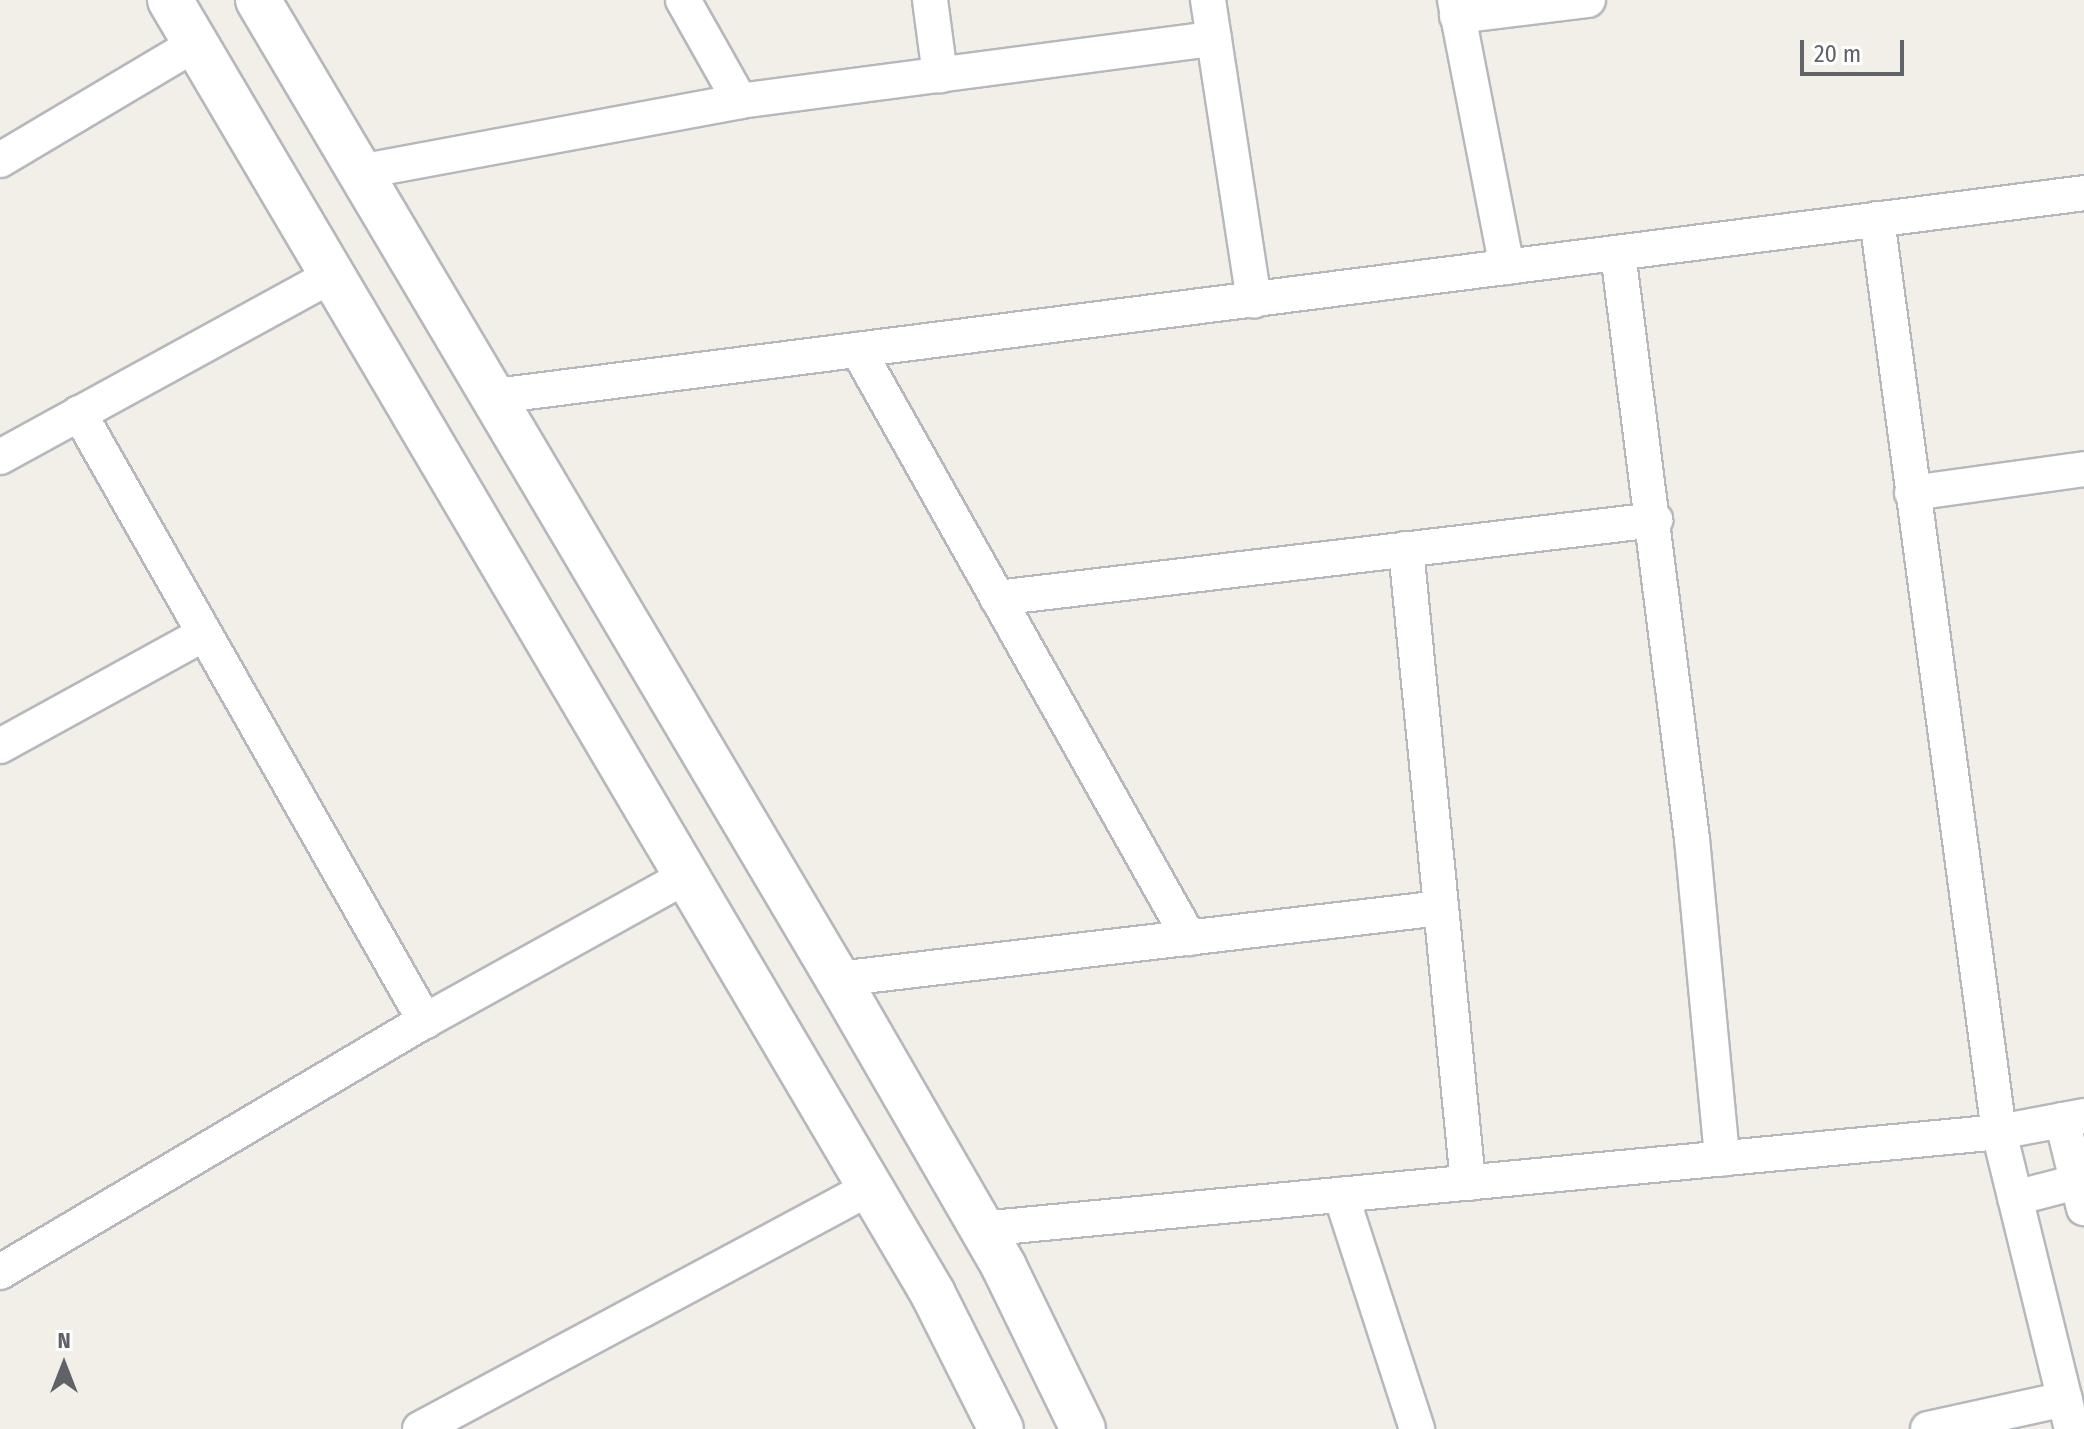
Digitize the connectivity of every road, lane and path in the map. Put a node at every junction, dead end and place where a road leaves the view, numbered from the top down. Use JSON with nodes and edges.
{"nodes":[{"id":1,"x":170,"y":0,"type":"edge"},
{"id":2,"x":258,"y":0,"type":"edge"},
{"id":3,"x":683,"y":0,"type":"edge"},
{"id":4,"x":930,"y":0,"type":"edge"},
{"id":5,"x":1208,"y":0,"type":"edge"},
{"id":6,"x":1588,"y":0,"type":"edge"},
{"id":7,"x":1456,"y":8,"type":"edge"},
{"id":8,"x":1214,"y":39,"type":"junction"},
{"id":9,"x":197,"y":43,"type":"junction"},
{"id":10,"x":940,"y":75,"type":"junction"},
{"id":11,"x":740,"y":101,"type":"junction"},
{"id":12,"x":0,"y":160,"type":"edge"},
{"id":13,"x":364,"y":171,"type":"junction"},
{"id":14,"x":2084,"y":193,"type":"edge"},
{"id":15,"x":1877,"y":219,"type":"junction"},
{"id":16,"x":1618,"y":253,"type":"junction"},
{"id":17,"x":1507,"y":267,"type":"junction"},
{"id":18,"x":333,"y":275,"type":"junction"},
{"id":19,"x":1254,"y":300,"type":"junction"},
{"id":20,"x":858,"y":350,"type":"junction"},
{"id":21,"x":496,"y":396,"type":"junction"},
{"id":22,"x":79,"y":413,"type":"junction"},
{"id":23,"x":0,"y":457,"type":"edge"},
{"id":24,"x":2084,"y":469,"type":"edge"},
{"id":25,"x":1912,"y":493,"type":"junction"},
{"id":26,"x":1655,"y":520,"type":"junction"},
{"id":27,"x":1406,"y":549,"type":"junction"},
{"id":28,"x":997,"y":598,"type":"junction"},
{"id":29,"x":204,"y":634,"type":"junction"},
{"id":30,"x":0,"y":746,"type":"edge"},
{"id":31,"x":688,"y":875,"type":"junction"},
{"id":32,"x":1441,"y":908,"type":"junction"},
{"id":33,"x":1189,"y":938,"type":"junction"},
{"id":34,"x":838,"y":979,"type":"junction"},
{"id":35,"x":425,"y":1021,"type":"junction"},
{"id":36,"x":2073,"y":1118,"type":"edge"},
{"id":37,"x":1999,"y":1132,"type":"junction"},
{"id":38,"x":1722,"y":1159,"type":"junction"},
{"id":39,"x":1468,"y":1183,"type":"junction"},
{"id":40,"x":868,"y":1189,"type":"junction"},
{"id":41,"x":2082,"y":1190,"type":"edge"},
{"id":42,"x":1341,"y":1195,"type":"junction"},
{"id":43,"x":2015,"y":1198,"type":"junction"},
{"id":44,"x":981,"y":1229,"type":"junction"},
{"id":45,"x":0,"y":1272,"type":"edge"},
{"id":46,"x":2068,"y":1414,"type":"edge"},
{"id":47,"x":420,"y":1429,"type":"edge"},
{"id":48,"x":1001,"y":1429,"type":"edge"},
{"id":49,"x":1083,"y":1429,"type":"edge"},
{"id":50,"x":1417,"y":1429,"type":"edge"},
{"id":51,"x":1928,"y":1429,"type":"edge"}],
"edges":[{"from":1,"to":9,"type":"main road"},
{"from":2,"to":13,"type":"main road"},
{"from":3,"to":11,"type":"street"},
{"from":4,"to":10,"type":"street"},
{"from":5,"to":8,"type":"street"},
{"from":6,"to":7,"type":"street"},
{"from":7,"to":17,"type":"street"},
{"from":8,"to":10,"type":"street"},
{"from":8,"to":19,"type":"street"},
{"from":9,"to":12,"type":"street"},
{"from":9,"to":18,"type":"main road"},
{"from":10,"to":11,"type":"street"},
{"from":11,"to":13,"type":"street"},
{"from":13,"to":21,"type":"main road"},
{"from":14,"to":15,"type":"street"},
{"from":15,"to":16,"type":"street"},
{"from":15,"to":25,"type":"street"},
{"from":16,"to":17,"type":"street"},
{"from":16,"to":26,"type":"street"},
{"from":17,"to":19,"type":"street"},
{"from":18,"to":22,"type":"street"},
{"from":18,"to":31,"type":"main road"},
{"from":19,"to":20,"type":"street"},
{"from":20,"to":21,"type":"street"},
{"from":20,"to":28,"type":"street"},
{"from":21,"to":34,"type":"main road"},
{"from":22,"to":23,"type":"street"},
{"from":22,"to":29,"type":"street"},
{"from":24,"to":25,"type":"street"},
{"from":25,"to":37,"type":"street"},
{"from":26,"to":27,"type":"street"},
{"from":26,"to":38,"type":"street"},
{"from":27,"to":28,"type":"street"},
{"from":27,"to":32,"type":"street"},
{"from":28,"to":33,"type":"street"},
{"from":29,"to":30,"type":"street"},
{"from":29,"to":35,"type":"street"},
{"from":31,"to":35,"type":"street"},
{"from":31,"to":40,"type":"main road"},
{"from":32,"to":33,"type":"street"},
{"from":32,"to":39,"type":"street"},
{"from":33,"to":34,"type":"street"},
{"from":34,"to":44,"type":"main road"},
{"from":35,"to":45,"type":"street"},
{"from":36,"to":37,"type":"street"},
{"from":36,"to":41,"type":"street"},
{"from":37,"to":38,"type":"street"},
{"from":37,"to":43,"type":"street"},
{"from":38,"to":39,"type":"street"},
{"from":39,"to":42,"type":"street"},
{"from":40,"to":47,"type":"street"},
{"from":40,"to":48,"type":"main road"},
{"from":41,"to":43,"type":"street"},
{"from":42,"to":44,"type":"street"},
{"from":42,"to":50,"type":"street"},
{"from":43,"to":46,"type":"street"},
{"from":44,"to":49,"type":"main road"},
{"from":46,"to":51,"type":"street"}]}
